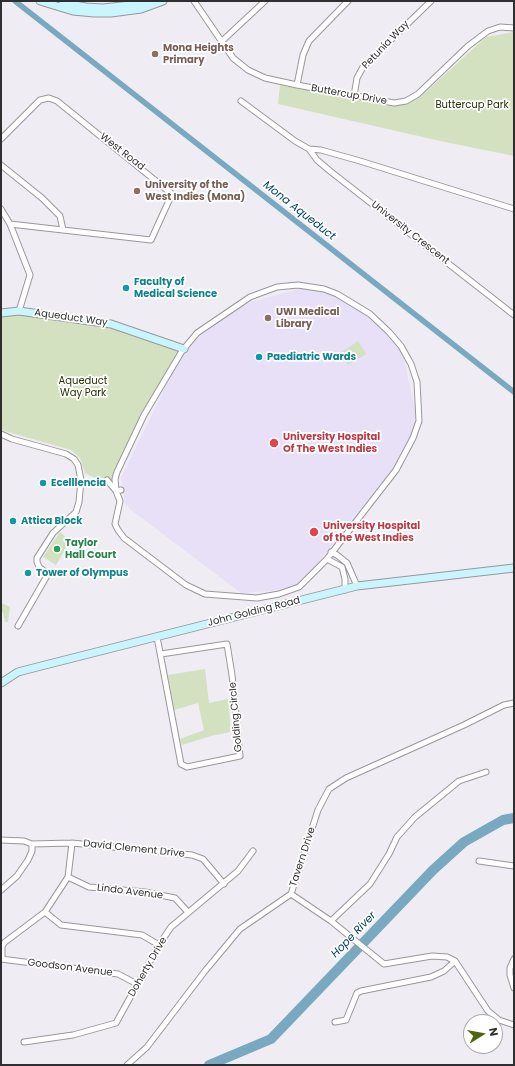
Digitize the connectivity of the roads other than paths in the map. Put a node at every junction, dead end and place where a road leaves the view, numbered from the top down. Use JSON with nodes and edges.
{"nodes":[{"id":1,"x":40,"y":1,"type":"edge"},
{"id":2,"x":56,"y":1,"type":"edge"},
{"id":3,"x":147,"y":1,"type":"edge"},
{"id":4,"x":163,"y":1,"type":"edge"},
{"id":5,"x":194,"y":1,"type":"edge"},
{"id":6,"x":265,"y":1,"type":"edge"},
{"id":7,"x":348,"y":1,"type":"edge"},
{"id":8,"x":431,"y":1,"type":"edge"},
{"id":9,"x":514,"y":28,"type":"edge"},
{"id":10,"x":221,"y":42,"type":"junction"},
{"id":11,"x":297,"y":85,"type":"junction"},
{"id":12,"x":354,"y":96,"type":"junction"},
{"id":13,"x":241,"y":101,"type":"dead end"},
{"id":14,"x":1,"y":140,"type":"edge"},
{"id":15,"x":309,"y":149,"type":"junction"},
{"id":16,"x":1,"y":165,"type":"edge"},
{"id":17,"x":1,"y":209,"type":"edge"},
{"id":18,"x":514,"y":209,"type":"edge"},
{"id":19,"x":10,"y":224,"type":"junction"},
{"id":20,"x":63,"y":230,"type":"junction"},
{"id":21,"x":19,"y":311,"type":"junction"},
{"id":22,"x":1,"y":312,"type":"edge"},
{"id":23,"x":514,"y":315,"type":"edge"},
{"id":24,"x":184,"y":349,"type":"junction"},
{"id":25,"x":1,"y":434,"type":"edge"},
{"id":26,"x":107,"y":480,"type":"dead end"},
{"id":27,"x":118,"y":491,"type":"junction"},
{"id":28,"x":331,"y":552,"type":"junction"},
{"id":29,"x":327,"y":559,"type":"junction"},
{"id":30,"x":514,"y":568,"type":"edge"},
{"id":31,"x":357,"y":586,"type":"junction"},
{"id":32,"x":345,"y":590,"type":"junction"},
{"id":33,"x":18,"y":626,"type":"dead end"},
{"id":34,"x":157,"y":637,"type":"junction"},
{"id":35,"x":161,"y":654,"type":"junction"},
{"id":36,"x":1,"y":683,"type":"edge"},
{"id":37,"x":514,"y":703,"type":"edge"},
{"id":38,"x":486,"y":772,"type":"dead end"},
{"id":39,"x":1,"y":840,"type":"edge"},
{"id":40,"x":72,"y":843,"type":"junction"},
{"id":41,"x":32,"y":844,"type":"junction"},
{"id":42,"x":253,"y":851,"type":"dead end"},
{"id":43,"x":479,"y":861,"type":"dead end"},
{"id":44,"x":514,"y":866,"type":"edge"},
{"id":45,"x":68,"y":877,"type":"junction"},
{"id":46,"x":224,"y":884,"type":"junction"},
{"id":47,"x":1,"y":890,"type":"edge"},
{"id":48,"x":291,"y":894,"type":"junction"},
{"id":49,"x":44,"y":912,"type":"junction"},
{"id":50,"x":188,"y":912,"type":"junction"},
{"id":51,"x":331,"y":921,"type":"junction"},
{"id":52,"x":159,"y":945,"type":"junction"},
{"id":53,"x":2,"y":959,"type":"edge"},
{"id":54,"x":514,"y":959,"type":"edge"},
{"id":55,"x":454,"y":961,"type":"junction"},
{"id":56,"x":136,"y":984,"type":"junction"},
{"id":57,"x":514,"y":988,"type":"edge"},
{"id":58,"x":335,"y":1022,"type":"dead end"},
{"id":59,"x":514,"y":1025,"type":"edge"},
{"id":60,"x":24,"y":1042,"type":"dead end"},
{"id":61,"x":128,"y":1065,"type":"edge"}],
"edges":[{"from":1,"to":4,"type":"street"},
{"from":2,"to":3,"type":"street"},
{"from":5,"to":10,"type":"street","name":"Buttercup Drive"},
{"from":6,"to":10,"type":"street"},
{"from":7,"to":11,"type":"street"},
{"from":8,"to":12,"type":"street","name":"Petunia Way"},
{"from":9,"to":12,"type":"street","name":"Buttercup Drive"},
{"from":10,"to":11,"type":"street","name":"Buttercup Drive"},
{"from":11,"to":12,"type":"street","name":"Buttercup Drive"},
{"from":13,"to":15,"type":"street","name":"University Crescent"},
{"from":14,"to":20,"type":"street","name":"West Road"},
{"from":15,"to":18,"type":"street","name":"University Crescent"},
{"from":15,"to":23,"type":"street","name":"University Crescent"},
{"from":16,"to":20,"type":"street"},
{"from":17,"to":19,"type":"street"},
{"from":19,"to":20,"type":"street","name":"West Road"},
{"from":19,"to":21,"type":"street"},
{"from":21,"to":22,"type":"street","name":"Aqueduct Way"},
{"from":21,"to":24,"type":"street","name":"Aqueduct Way"},
{"from":24,"to":27,"type":"street"},
{"from":24,"to":28,"type":"street"},
{"from":25,"to":33,"type":"street"},
{"from":26,"to":27,"type":"street"},
{"from":27,"to":29,"type":"street"},
{"from":28,"to":29,"type":"street"},
{"from":28,"to":31,"type":"street"},
{"from":29,"to":32,"type":"street"},
{"from":30,"to":31,"type":"street","name":"John Golding Road"},
{"from":31,"to":32,"type":"street","name":"John Golding Road"},
{"from":32,"to":34,"type":"street","name":"John Golding Road"},
{"from":34,"to":35,"type":"street","name":"Golding Circle"},
{"from":34,"to":36,"type":"street","name":"John Golding Road"},
{"from":35,"to":35,"type":"street","name":"Golding Circle"},
{"from":37,"to":48,"type":"street","name":"Tavern Drive"},
{"from":38,"to":51,"type":"street"},
{"from":39,"to":41,"type":"street"},
{"from":40,"to":41,"type":"street","name":"David Clement Drive"},
{"from":40,"to":45,"type":"street"},
{"from":40,"to":46,"type":"street","name":"David Clement Drive"},
{"from":41,"to":47,"type":"street"},
{"from":42,"to":46,"type":"street","name":"Doherty Drive"},
{"from":43,"to":44,"type":"street"},
{"from":45,"to":49,"type":"street"},
{"from":45,"to":50,"type":"street","name":"Lindo Avenue"},
{"from":46,"to":50,"type":"street","name":"Doherty Drive"},
{"from":48,"to":51,"type":"street"},
{"from":48,"to":61,"type":"street","name":"Tavern Drive"},
{"from":49,"to":52,"type":"street"},
{"from":49,"to":53,"type":"street"},
{"from":50,"to":52,"type":"street","name":"Doherty Drive"},
{"from":51,"to":55,"type":"street"},
{"from":52,"to":56,"type":"street","name":"Doherty Drive"},
{"from":53,"to":56,"type":"street","name":"Goodson Avenue"},
{"from":54,"to":57,"type":"street"},
{"from":55,"to":58,"type":"street"},
{"from":55,"to":59,"type":"street"},
{"from":56,"to":60,"type":"street","name":"Doherty Drive"}]}
